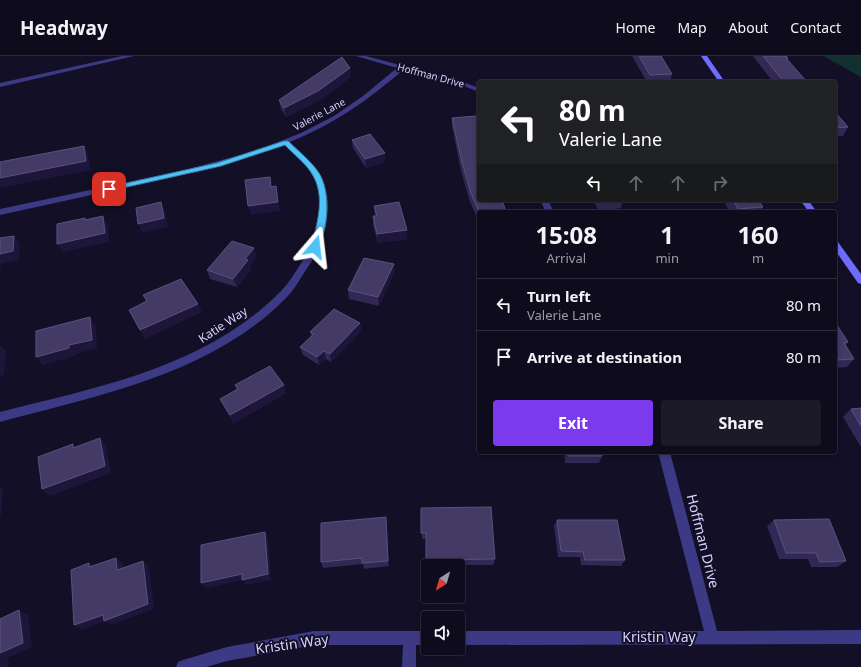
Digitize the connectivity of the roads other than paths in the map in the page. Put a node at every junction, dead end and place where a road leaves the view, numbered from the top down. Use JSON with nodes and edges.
{"nodes":[{"id":1,"x":131,"y":56,"type":"edge"},
{"id":2,"x":359,"y":56,"type":"edge"},
{"id":3,"x":704,"y":56,"type":"edge"},
{"id":4,"x":402,"y":68,"type":"junction"},
{"id":5,"x":721,"y":80,"type":"edge"},
{"id":6,"x":0,"y":85,"type":"edge"},
{"id":7,"x":477,"y":89,"type":"edge"},
{"id":8,"x":286,"y":142,"type":"junction"},
{"id":9,"x":0,"y":212,"type":"edge"},
{"id":10,"x":837,"y":247,"type":"edge"},
{"id":11,"x":861,"y":281,"type":"edge"},
{"id":12,"x":0,"y":417,"type":"edge"},
{"id":13,"x":665,"y":454,"type":"edge"},
{"id":14,"x":712,"y":637,"type":"junction"},
{"id":15,"x":861,"y":637,"type":"edge"},
{"id":16,"x":410,"y":638,"type":"junction"},
{"id":17,"x":421,"y":638,"type":"edge"},
{"id":18,"x":465,"y":638,"type":"edge"},
{"id":19,"x":183,"y":667,"type":"edge"},
{"id":20,"x":409,"y":667,"type":"edge"}],
"edges":[{"from":1,"to":6,"type":"street"},
{"from":2,"to":4,"type":"street","name":"Hoffman Drive"},
{"from":3,"to":5,"type":"main road"},
{"from":4,"to":7,"type":"street","name":"Hoffman Drive"},
{"from":4,"to":8,"type":"street","name":"Valerie Lane"},
{"from":8,"to":9,"type":"street","name":"Valerie Lane"},
{"from":8,"to":12,"type":"street","name":"Katie Way"},
{"from":10,"to":11,"type":"main road"},
{"from":13,"to":14,"type":"street","name":"Hoffman Drive"},
{"from":14,"to":15,"type":"street","name":"Kristin Way"},
{"from":14,"to":18,"type":"street","name":"Kristin Way"},
{"from":16,"to":17,"type":"street","name":"Kristin Way"},
{"from":16,"to":19,"type":"street","name":"Kristin Way"},
{"from":16,"to":20,"type":"street"}]}
